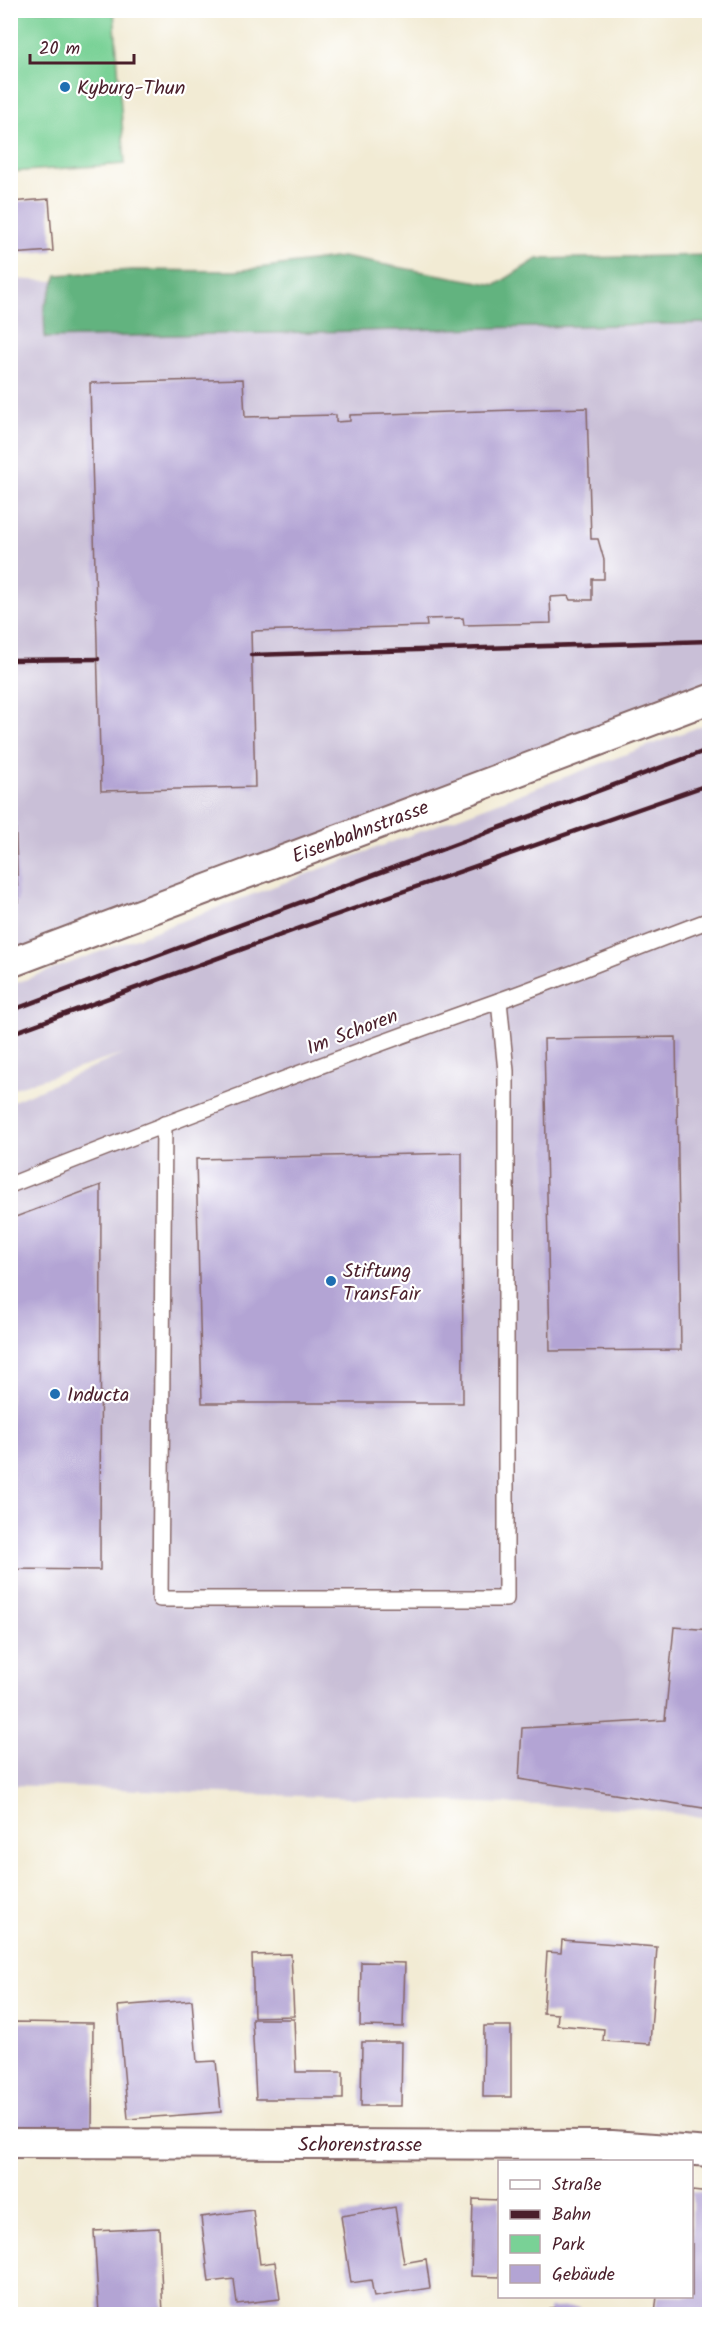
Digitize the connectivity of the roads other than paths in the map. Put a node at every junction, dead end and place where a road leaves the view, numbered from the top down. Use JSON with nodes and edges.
{"nodes":[{"id":1,"x":710,"y":699,"type":"edge"},
{"id":2,"x":710,"y":920,"type":"edge"},
{"id":3,"x":10,"y":963,"type":"edge"},
{"id":4,"x":499,"y":1001,"type":"junction"},
{"id":5,"x":164,"y":1124,"type":"junction"},
{"id":6,"x":10,"y":1185,"type":"edge"},
{"id":7,"x":10,"y":2143,"type":"edge"},
{"id":8,"x":710,"y":2152,"type":"edge"}],
"edges":[{"from":1,"to":3,"type":"street","name":"Eisenbahnstrasse"},
{"from":2,"to":4,"type":"lane","name":"Im Schoren"},
{"from":4,"to":5,"type":"lane","name":"Im Schoren"},
{"from":4,"to":5,"type":"lane"},
{"from":5,"to":6,"type":"lane","name":"Im Schoren"},
{"from":7,"to":8,"type":"street","name":"Schorenstrasse"}]}
